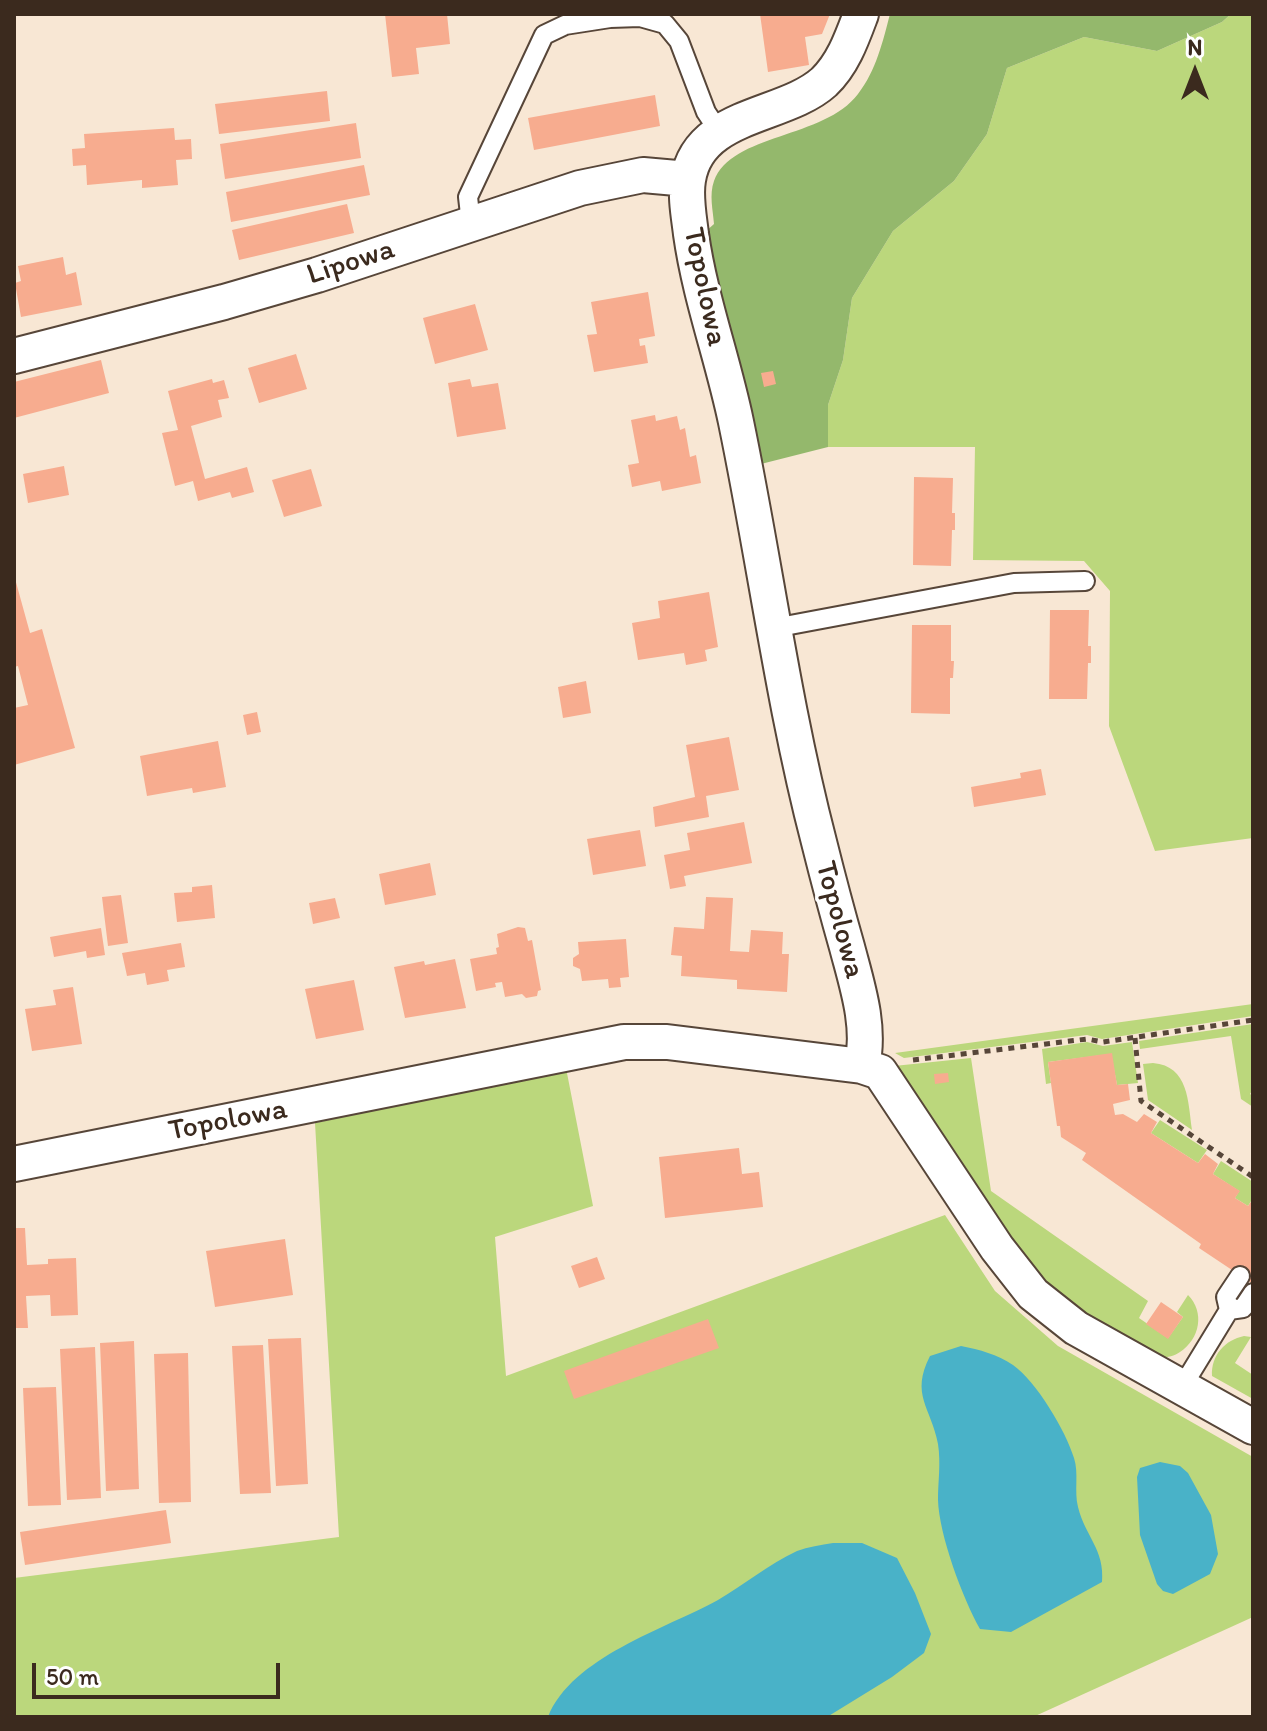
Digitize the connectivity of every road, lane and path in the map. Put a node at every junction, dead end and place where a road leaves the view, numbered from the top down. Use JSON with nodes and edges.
{"nodes":[{"id":1,"x":861,"y":14,"type":"edge"},
{"id":2,"x":720,"y":133,"type":"junction"},
{"id":3,"x":688,"y":179,"type":"junction"},
{"id":4,"x":471,"y":223,"type":"junction"},
{"id":5,"x":14,"y":356,"type":"edge"},
{"id":6,"x":1085,"y":581,"type":"dead end"},
{"id":7,"x":774,"y":628,"type":"junction"},
{"id":8,"x":1253,"y":1020,"type":"edge"},
{"id":9,"x":1135,"y":1038,"type":"junction"},
{"id":10,"x":864,"y":1058,"type":"junction"},
{"id":11,"x":14,"y":1164,"type":"edge"},
{"id":12,"x":1253,"y":1177,"type":"edge"},
{"id":13,"x":1240,"y":1276,"type":"dead end"},
{"id":14,"x":1253,"y":1293,"type":"edge"},
{"id":15,"x":1229,"y":1310,"type":"junction"},
{"id":16,"x":1182,"y":1387,"type":"junction"},
{"id":17,"x":1253,"y":1427,"type":"edge"}],
"edges":[{"from":1,"to":2,"type":"street"},
{"from":2,"to":3,"type":"street"},
{"from":2,"to":4,"type":"lane"},
{"from":3,"to":4,"type":"street","name":"Lipowa"},
{"from":3,"to":7,"type":"street","name":"Topolowa"},
{"from":4,"to":5,"type":"street","name":"Lipowa"},
{"from":6,"to":7,"type":"lane"},
{"from":7,"to":10,"type":"street","name":"Topolowa"},
{"from":8,"to":9,"type":"path"},
{"from":9,"to":10,"type":"path"},
{"from":9,"to":12,"type":"path"},
{"from":10,"to":11,"type":"street","name":"Topolowa"},
{"from":10,"to":16,"type":"street"},
{"from":13,"to":15,"type":"lane"},
{"from":14,"to":15,"type":"lane"},
{"from":15,"to":16,"type":"lane"},
{"from":16,"to":17,"type":"street"}]}
